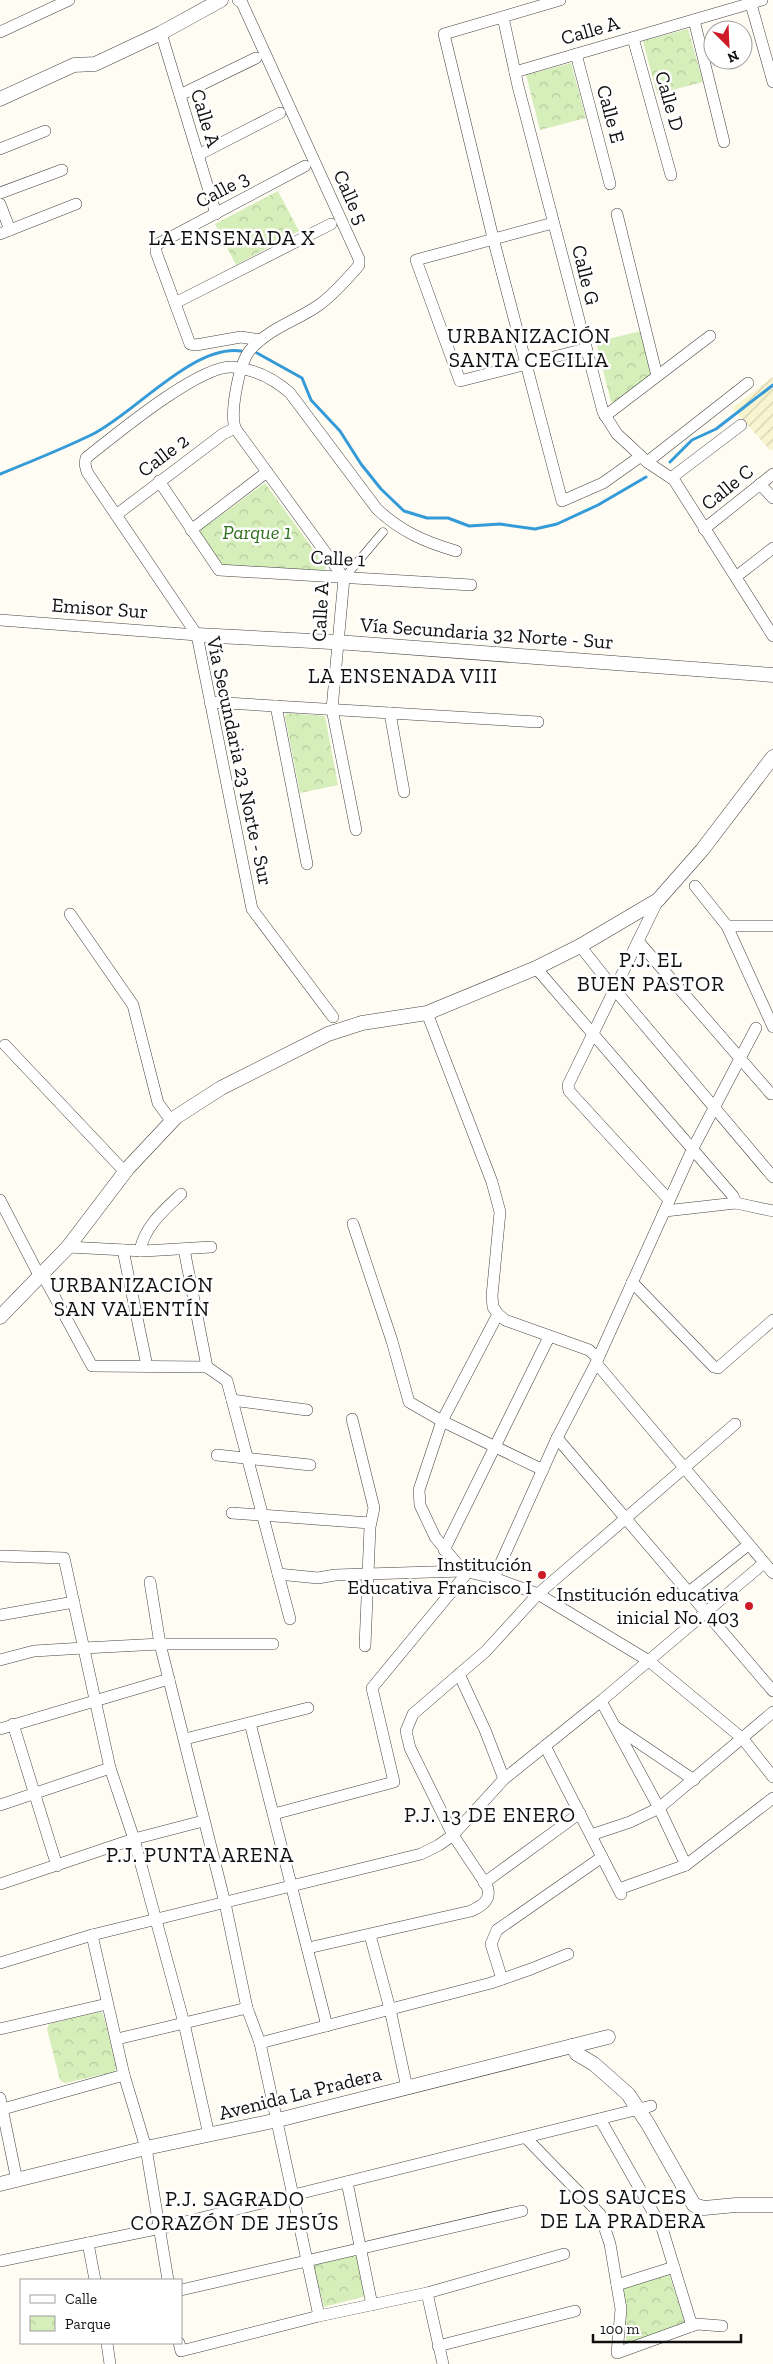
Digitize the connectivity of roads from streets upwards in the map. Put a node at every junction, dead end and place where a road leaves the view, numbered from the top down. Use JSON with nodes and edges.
{"nodes":[{"id":1,"x":69,"y":0,"type":"edge"},
{"id":2,"x":221,"y":0,"type":"edge"},
{"id":3,"x":238,"y":0,"type":"edge"},
{"id":4,"x":560,"y":0,"type":"edge"},
{"id":5,"x":757,"y":2,"type":"edge"},
{"id":6,"x":503,"y":17,"type":"junction"},
{"id":7,"x":694,"y":20,"type":"junction"},
{"id":8,"x":0,"y":32,"type":"edge"},
{"id":9,"x":161,"y":33,"type":"junction"},
{"id":10,"x":633,"y":38,"type":"junction"},
{"id":11,"x":576,"y":54,"type":"junction"},
{"id":12,"x":256,"y":58,"type":"dead end"},
{"id":13,"x":515,"y":72,"type":"junction"},
{"id":14,"x":773,"y":82,"type":"edge"},
{"id":15,"x":180,"y":95,"type":"junction"},
{"id":16,"x":0,"y":99,"type":"edge"},
{"id":17,"x":280,"y":113,"type":"dead end"},
{"id":18,"x":45,"y":131,"type":"dead end"},
{"id":19,"x":724,"y":142,"type":"dead end"},
{"id":20,"x":0,"y":149,"type":"edge"},
{"id":21,"x":198,"y":155,"type":"junction"},
{"id":22,"x":305,"y":166,"type":"dead end"},
{"id":23,"x":62,"y":170,"type":"dead end"},
{"id":24,"x":671,"y":175,"type":"dead end"},
{"id":25,"x":610,"y":184,"type":"dead end"},
{"id":26,"x":0,"y":194,"type":"edge"},
{"id":27,"x":0,"y":204,"type":"edge"},
{"id":28,"x":76,"y":204,"type":"dead end"},
{"id":29,"x":216,"y":214,"type":"junction"},
{"id":30,"x":617,"y":214,"type":"dead end"},
{"id":31,"x":553,"y":222,"type":"junction"},
{"id":32,"x":331,"y":224,"type":"dead end"},
{"id":33,"x":5,"y":232,"type":"edge"},
{"id":34,"x":493,"y":238,"type":"junction"},
{"id":35,"x":175,"y":303,"type":"junction"},
{"id":36,"x":710,"y":336,"type":"dead end"},
{"id":37,"x":260,"y":340,"type":"junction"},
{"id":38,"x":585,"y":349,"type":"junction"},
{"id":39,"x":527,"y":364,"type":"junction"},
{"id":40,"x":242,"y":370,"type":"junction"},
{"id":41,"x":657,"y":376,"type":"junction"},
{"id":42,"x":748,"y":383,"type":"dead end"},
{"id":43,"x":605,"y":416,"type":"junction"},
{"id":44,"x":741,"y":424,"type":"dead end"},
{"id":45,"x":235,"y":428,"type":"junction"},
{"id":46,"x":644,"y":459,"type":"junction"},
{"id":47,"x":267,"y":472,"type":"junction"},
{"id":48,"x":773,"y":474,"type":"edge"},
{"id":49,"x":671,"y":478,"type":"junction"},
{"id":50,"x":159,"y":481,"type":"junction"},
{"id":51,"x":760,"y":484,"type":"junction"},
{"id":52,"x":773,"y":498,"type":"edge"},
{"id":53,"x":116,"y":514,"type":"junction"},
{"id":54,"x":704,"y":529,"type":"junction"},
{"id":55,"x":191,"y":530,"type":"junction"},
{"id":56,"x":382,"y":532,"type":"dead end"},
{"id":57,"x":773,"y":548,"type":"edge"},
{"id":58,"x":456,"y":551,"type":"dead end"},
{"id":59,"x":737,"y":576,"type":"junction"},
{"id":60,"x":344,"y":578,"type":"junction"},
{"id":61,"x":472,"y":585,"type":"dead end"},
{"id":62,"x":0,"y":620,"type":"edge"},
{"id":63,"x":770,"y":622,"type":"edge"},
{"id":64,"x":197,"y":635,"type":"junction"},
{"id":65,"x":773,"y":636,"type":"edge"},
{"id":66,"x":337,"y":643,"type":"junction"},
{"id":67,"x":773,"y":675,"type":"edge"},
{"id":68,"x":210,"y":702,"type":"junction"},
{"id":69,"x":276,"y":706,"type":"junction"},
{"id":70,"x":332,"y":709,"type":"junction"},
{"id":71,"x":390,"y":713,"type":"junction"},
{"id":72,"x":538,"y":722,"type":"dead end"},
{"id":73,"x":773,"y":757,"type":"edge"},
{"id":74,"x":404,"y":792,"type":"dead end"},
{"id":75,"x":356,"y":830,"type":"dead end"},
{"id":76,"x":307,"y":864,"type":"dead end"},
{"id":77,"x":695,"y":886,"type":"dead end"},
{"id":78,"x":658,"y":900,"type":"junction"},
{"id":79,"x":70,"y":914,"type":"dead end"},
{"id":80,"x":727,"y":926,"type":"junction"},
{"id":81,"x":773,"y":926,"type":"edge"},
{"id":82,"x":638,"y":941,"type":"junction"},
{"id":83,"x":580,"y":946,"type":"junction"},
{"id":84,"x":536,"y":968,"type":"junction"},
{"id":85,"x":614,"y":990,"type":"junction"},
{"id":86,"x":427,"y":1013,"type":"junction"},
{"id":87,"x":332,"y":1017,"type":"dead end"},
{"id":88,"x":773,"y":1027,"type":"edge"},
{"id":89,"x":756,"y":1028,"type":"dead end"},
{"id":90,"x":593,"y":1034,"type":"junction"},
{"id":91,"x":5,"y":1045,"type":"dead end"},
{"id":92,"x":740,"y":1058,"type":"junction"},
{"id":93,"x":771,"y":1094,"type":"dead end"},
{"id":94,"x":714,"y":1108,"type":"junction"},
{"id":95,"x":172,"y":1122,"type":"junction"},
{"id":96,"x":692,"y":1150,"type":"junction"},
{"id":97,"x":125,"y":1172,"type":"junction"},
{"id":98,"x":773,"y":1177,"type":"edge"},
{"id":99,"x":181,"y":1194,"type":"dead end"},
{"id":100,"x":0,"y":1200,"type":"edge"},
{"id":101,"x":736,"y":1203,"type":"junction"},
{"id":102,"x":667,"y":1205,"type":"junction"},
{"id":103,"x":773,"y":1211,"type":"edge"},
{"id":104,"x":353,"y":1224,"type":"dead end"},
{"id":105,"x":68,"y":1247,"type":"junction"},
{"id":106,"x":211,"y":1247,"type":"dead end"},
{"id":107,"x":184,"y":1249,"type":"junction"},
{"id":108,"x":123,"y":1250,"type":"junction"},
{"id":109,"x":140,"y":1251,"type":"junction"},
{"id":110,"x":40,"y":1277,"type":"junction"},
{"id":111,"x":632,"y":1282,"type":"junction"},
{"id":112,"x":498,"y":1314,"type":"junction"},
{"id":113,"x":0,"y":1317,"type":"edge"},
{"id":114,"x":773,"y":1320,"type":"edge"},
{"id":115,"x":549,"y":1337,"type":"junction"},
{"id":116,"x":597,"y":1360,"type":"junction"},
{"id":117,"x":146,"y":1366,"type":"junction"},
{"id":118,"x":206,"y":1367,"type":"junction"},
{"id":119,"x":232,"y":1400,"type":"junction"},
{"id":120,"x":307,"y":1410,"type":"dead end"},
{"id":121,"x":352,"y":1419,"type":"dead end"},
{"id":122,"x":442,"y":1421,"type":"junction"},
{"id":123,"x":735,"y":1424,"type":"dead end"},
{"id":124,"x":557,"y":1438,"type":"junction"},
{"id":125,"x":494,"y":1446,"type":"junction"},
{"id":126,"x":217,"y":1455,"type":"dead end"},
{"id":127,"x":247,"y":1458,"type":"junction"},
{"id":128,"x":310,"y":1465,"type":"dead end"},
{"id":129,"x":684,"y":1468,"type":"junction"},
{"id":130,"x":543,"y":1470,"type":"junction"},
{"id":131,"x":232,"y":1513,"type":"dead end"},
{"id":132,"x":262,"y":1515,"type":"junction"},
{"id":133,"x":626,"y":1519,"type":"junction"},
{"id":134,"x":370,"y":1523,"type":"junction"},
{"id":135,"x":748,"y":1545,"type":"junction"},
{"id":136,"x":444,"y":1550,"type":"junction"},
{"id":137,"x":0,"y":1556,"type":"edge"},
{"id":138,"x":764,"y":1563,"type":"junction"},
{"id":139,"x":465,"y":1572,"type":"junction"},
{"id":140,"x":278,"y":1574,"type":"junction"},
{"id":141,"x":368,"y":1574,"type":"junction"},
{"id":142,"x":773,"y":1574,"type":"edge"},
{"id":143,"x":494,"y":1578,"type":"junction"},
{"id":144,"x":150,"y":1582,"type":"dead end"},
{"id":145,"x":689,"y":1592,"type":"junction"},
{"id":146,"x":538,"y":1594,"type":"junction"},
{"id":147,"x":74,"y":1602,"type":"junction"},
{"id":148,"x":706,"y":1612,"type":"junction"},
{"id":149,"x":0,"y":1615,"type":"edge"},
{"id":150,"x":290,"y":1619,"type":"dead end"},
{"id":151,"x":160,"y":1644,"type":"junction"},
{"id":152,"x":273,"y":1644,"type":"dead end"},
{"id":153,"x":365,"y":1646,"type":"dead end"},
{"id":154,"x":84,"y":1648,"type":"junction"},
{"id":155,"x":0,"y":1660,"type":"edge"},
{"id":156,"x":649,"y":1661,"type":"junction"},
{"id":157,"x":459,"y":1674,"type":"junction"},
{"id":158,"x":169,"y":1679,"type":"junction"},
{"id":159,"x":773,"y":1691,"type":"edge"},
{"id":160,"x":95,"y":1701,"type":"junction"},
{"id":161,"x":601,"y":1701,"type":"junction"},
{"id":162,"x":308,"y":1708,"type":"dead end"},
{"id":163,"x":773,"y":1712,"type":"edge"},
{"id":164,"x":250,"y":1723,"type":"junction"},
{"id":165,"x":13,"y":1724,"type":"junction"},
{"id":166,"x":615,"y":1726,"type":"junction"},
{"id":167,"x":0,"y":1729,"type":"edge"},
{"id":168,"x":185,"y":1739,"type":"junction"},
{"id":169,"x":743,"y":1739,"type":"junction"},
{"id":170,"x":545,"y":1746,"type":"junction"},
{"id":171,"x":110,"y":1768,"type":"junction"},
{"id":172,"x":773,"y":1777,"type":"edge"},
{"id":173,"x":504,"y":1778,"type":"junction"},
{"id":174,"x":694,"y":1780,"type":"junction"},
{"id":175,"x":33,"y":1792,"type":"junction"},
{"id":176,"x":773,"y":1798,"type":"edge"},
{"id":177,"x":0,"y":1805,"type":"edge"},
{"id":178,"x":659,"y":1808,"type":"junction"},
{"id":179,"x":580,"y":1813,"type":"junction"},
{"id":180,"x":274,"y":1814,"type":"junction"},
{"id":181,"x":203,"y":1821,"type":"junction"},
{"id":182,"x":453,"y":1835,"type":"junction"},
{"id":183,"x":591,"y":1835,"type":"junction"},
{"id":184,"x":134,"y":1839,"type":"junction"},
{"id":185,"x":602,"y":1857,"type":"junction"},
{"id":186,"x":686,"y":1865,"type":"junction"},
{"id":187,"x":57,"y":1866,"type":"junction"},
{"id":188,"x":484,"y":1883,"type":"junction"},
{"id":189,"x":0,"y":1884,"type":"edge"},
{"id":190,"x":292,"y":1886,"type":"junction"},
{"id":191,"x":225,"y":1903,"type":"junction"},
{"id":192,"x":155,"y":1920,"type":"junction"},
{"id":193,"x":370,"y":1934,"type":"junction"},
{"id":194,"x":92,"y":1935,"type":"junction"},
{"id":195,"x":308,"y":1948,"type":"junction"},
{"id":196,"x":568,"y":1954,"type":"dead end"},
{"id":197,"x":0,"y":1963,"type":"edge"},
{"id":198,"x":502,"y":1979,"type":"junction"},
{"id":199,"x":107,"y":2004,"type":"junction"},
{"id":200,"x":247,"y":2008,"type":"junction"},
{"id":201,"x":390,"y":2009,"type":"junction"},
{"id":202,"x":184,"y":2023,"type":"junction"},
{"id":203,"x":327,"y":2026,"type":"junction"},
{"id":204,"x":0,"y":2029,"type":"edge"},
{"id":205,"x":608,"y":2037,"type":"dead end"},
{"id":206,"x":117,"y":2039,"type":"junction"},
{"id":207,"x":260,"y":2042,"type":"junction"},
{"id":208,"x":572,"y":2046,"type":"junction"},
{"id":209,"x":124,"y":2075,"type":"junction"},
{"id":210,"x":407,"y":2088,"type":"junction"},
{"id":211,"x":1,"y":2104,"type":"edge"},
{"id":212,"x":645,"y":2108,"type":"junction"},
{"id":213,"x":600,"y":2119,"type":"junction"},
{"id":214,"x":278,"y":2120,"type":"junction"},
{"id":215,"x":209,"y":2135,"type":"junction"},
{"id":216,"x":526,"y":2138,"type":"junction"},
{"id":217,"x":146,"y":2148,"type":"junction"},
{"id":218,"x":17,"y":2180,"type":"junction"},
{"id":219,"x":346,"y":2182,"type":"junction"},
{"id":220,"x":0,"y":2184,"type":"edge"},
{"id":221,"x":292,"y":2196,"type":"junction"},
{"id":222,"x":773,"y":2206,"type":"edge"},
{"id":223,"x":522,"y":2211,"type":"dead end"},
{"id":224,"x":161,"y":2228,"type":"junction"},
{"id":225,"x":88,"y":2243,"type":"junction"},
{"id":226,"x":360,"y":2248,"type":"junction"},
{"id":227,"x":564,"y":2254,"type":"dead end"},
{"id":228,"x":0,"y":2261,"type":"edge"},
{"id":229,"x":308,"y":2261,"type":"junction"},
{"id":230,"x":674,"y":2267,"type":"junction"},
{"id":231,"x":95,"y":2279,"type":"edge"},
{"id":232,"x":168,"y":2279,"type":"edge"},
{"id":233,"x":617,"y":2285,"type":"junction"},
{"id":234,"x":182,"y":2290,"type":"edge"},
{"id":235,"x":426,"y":2293,"type":"junction"},
{"id":236,"x":372,"y":2306,"type":"junction"},
{"id":237,"x":575,"y":2311,"type":"dead end"},
{"id":238,"x":319,"y":2316,"type":"junction"},
{"id":239,"x":692,"y":2326,"type":"junction"},
{"id":240,"x":722,"y":2326,"type":"dead end"},
{"id":241,"x":107,"y":2344,"type":"edge"},
{"id":242,"x":179,"y":2344,"type":"edge"},
{"id":243,"x":438,"y":2346,"type":"junction"},
{"id":244,"x":110,"y":2364,"type":"edge"},
{"id":245,"x":443,"y":2364,"type":"edge"}],
"edges":[{"from":1,"to":8,"type":"street"},
{"from":2,"to":9,"type":"street"},
{"from":3,"to":37,"type":"street","name":"Calle 5"},
{"from":4,"to":6,"type":"street"},
{"from":5,"to":7,"type":"street","name":"Calle A"},
{"from":5,"to":14,"type":"street"},
{"from":6,"to":13,"type":"street","name":"Calle G"},
{"from":6,"to":34,"type":"street"},
{"from":7,"to":10,"type":"street","name":"Calle A"},
{"from":7,"to":19,"type":"street"},
{"from":9,"to":15,"type":"street","name":"Calle A"},
{"from":9,"to":16,"type":"street"},
{"from":10,"to":11,"type":"street","name":"Calle A"},
{"from":10,"to":24,"type":"street","name":"Calle D"},
{"from":11,"to":13,"type":"street","name":"Calle A"},
{"from":11,"to":25,"type":"street","name":"Calle E"},
{"from":12,"to":15,"type":"street"},
{"from":13,"to":31,"type":"street","name":"Calle G"},
{"from":15,"to":21,"type":"street","name":"Calle A"},
{"from":17,"to":21,"type":"street"},
{"from":18,"to":20,"type":"street"},
{"from":21,"to":29,"type":"street","name":"Calle A"},
{"from":22,"to":29,"type":"street","name":"Calle 3"},
{"from":23,"to":26,"type":"street"},
{"from":27,"to":33,"type":"street"},
{"from":28,"to":33,"type":"street"},
{"from":29,"to":35,"type":"street","name":"Calle 3"},
{"from":30,"to":41,"type":"street"},
{"from":31,"to":34,"type":"street"},
{"from":31,"to":38,"type":"street","name":"Calle G"},
{"from":32,"to":35,"type":"street"},
{"from":34,"to":39,"type":"street"},
{"from":34,"to":39,"type":"street"},
{"from":35,"to":37,"type":"street"},
{"from":36,"to":41,"type":"street"},
{"from":37,"to":40,"type":"street","name":"Calle 5"},
{"from":38,"to":39,"type":"street"},
{"from":38,"to":43,"type":"street","name":"Calle G"},
{"from":39,"to":46,"type":"street"},
{"from":40,"to":45,"type":"street"},
{"from":40,"to":53,"type":"street","name":"Vía Secundaria 23 Norte - Sur"},
{"from":40,"to":58,"type":"street"},
{"from":41,"to":43,"type":"street"},
{"from":42,"to":46,"type":"street"},
{"from":43,"to":46,"type":"street","name":"Calle G"},
{"from":44,"to":49,"type":"street"},
{"from":45,"to":47,"type":"street","name":"Calle A"},
{"from":45,"to":50,"type":"street","name":"Calle 2"},
{"from":46,"to":49,"type":"street","name":"Calle G"},
{"from":47,"to":55,"type":"street"},
{"from":47,"to":60,"type":"street","name":"Calle A"},
{"from":48,"to":51,"type":"street","name":"Calle C"},
{"from":49,"to":54,"type":"street","name":"Calle G"},
{"from":50,"to":53,"type":"street","name":"Calle 2"},
{"from":50,"to":55,"type":"street","name":"Calle 1"},
{"from":51,"to":52,"type":"street"},
{"from":51,"to":54,"type":"street","name":"Calle C"},
{"from":53,"to":64,"type":"street","name":"Vía Secundaria 23 Norte - Sur"},
{"from":54,"to":59,"type":"street","name":"Calle G"},
{"from":55,"to":60,"type":"street","name":"Calle 1"},
{"from":56,"to":60,"type":"street"},
{"from":57,"to":59,"type":"street"},
{"from":59,"to":63,"type":"street","name":"Calle G"},
{"from":60,"to":61,"type":"street","name":"Calle 1"},
{"from":60,"to":66,"type":"street","name":"Calle A"},
{"from":62,"to":64,"type":"street","name":"Emisor Sur"},
{"from":63,"to":65,"type":"street","name":"Calle G"},
{"from":64,"to":66,"type":"street","name":"Vía Secundaria 32 Norte - Sur"},
{"from":64,"to":68,"type":"street","name":"Vía Secundaria 23 Norte - Sur"},
{"from":66,"to":67,"type":"street","name":"Vía Secundaria 32 Norte - Sur"},
{"from":66,"to":70,"type":"street","name":"Calle A"},
{"from":68,"to":69,"type":"street"},
{"from":68,"to":87,"type":"street","name":"Vía Secundaria 23 Norte - Sur"},
{"from":69,"to":70,"type":"street"},
{"from":69,"to":76,"type":"street"},
{"from":70,"to":71,"type":"street"},
{"from":70,"to":75,"type":"street","name":"Calle A"},
{"from":71,"to":72,"type":"street"},
{"from":71,"to":74,"type":"street"},
{"from":73,"to":78,"type":"street"},
{"from":77,"to":80,"type":"street"},
{"from":78,"to":82,"type":"street"},
{"from":78,"to":83,"type":"street"},
{"from":79,"to":95,"type":"street"},
{"from":80,"to":81,"type":"street"},
{"from":80,"to":88,"type":"street"},
{"from":82,"to":85,"type":"street"},
{"from":82,"to":92,"type":"street"},
{"from":83,"to":84,"type":"street"},
{"from":83,"to":85,"type":"street"},
{"from":84,"to":86,"type":"street"},
{"from":84,"to":90,"type":"street"},
{"from":85,"to":90,"type":"street"},
{"from":85,"to":94,"type":"street"},
{"from":86,"to":95,"type":"street"},
{"from":86,"to":112,"type":"street"},
{"from":89,"to":92,"type":"street"},
{"from":90,"to":96,"type":"street"},
{"from":90,"to":102,"type":"street"},
{"from":91,"to":97,"type":"street"},
{"from":92,"to":93,"type":"street"},
{"from":92,"to":94,"type":"street"},
{"from":94,"to":96,"type":"street"},
{"from":94,"to":98,"type":"street"},
{"from":95,"to":97,"type":"street"},
{"from":96,"to":101,"type":"street"},
{"from":96,"to":102,"type":"street"},
{"from":97,"to":105,"type":"street"},
{"from":99,"to":109,"type":"street"},
{"from":100,"to":110,"type":"street"},
{"from":101,"to":102,"type":"street"},
{"from":101,"to":103,"type":"street"},
{"from":102,"to":111,"type":"street"},
{"from":104,"to":122,"type":"street"},
{"from":105,"to":108,"type":"street"},
{"from":105,"to":110,"type":"street"},
{"from":106,"to":107,"type":"street"},
{"from":107,"to":109,"type":"street"},
{"from":107,"to":118,"type":"street"},
{"from":108,"to":109,"type":"street"},
{"from":108,"to":117,"type":"street"},
{"from":110,"to":113,"type":"street"},
{"from":110,"to":117,"type":"street"},
{"from":111,"to":114,"type":"street"},
{"from":111,"to":116,"type":"street"},
{"from":112,"to":115,"type":"street"},
{"from":112,"to":122,"type":"street"},
{"from":115,"to":116,"type":"street"},
{"from":115,"to":125,"type":"street"},
{"from":116,"to":124,"type":"street"},
{"from":116,"to":129,"type":"street"},
{"from":117,"to":118,"type":"street"},
{"from":118,"to":119,"type":"street"},
{"from":119,"to":120,"type":"street"},
{"from":119,"to":127,"type":"street"},
{"from":121,"to":134,"type":"street"},
{"from":122,"to":125,"type":"street"},
{"from":122,"to":136,"type":"street"},
{"from":123,"to":129,"type":"street"},
{"from":124,"to":130,"type":"street"},
{"from":124,"to":133,"type":"street"},
{"from":125,"to":130,"type":"street"},
{"from":125,"to":136,"type":"street"},
{"from":126,"to":127,"type":"street"},
{"from":127,"to":128,"type":"street"},
{"from":127,"to":132,"type":"street"},
{"from":129,"to":133,"type":"street"},
{"from":129,"to":135,"type":"street"},
{"from":130,"to":143,"type":"street"},
{"from":131,"to":132,"type":"street"},
{"from":132,"to":134,"type":"street"},
{"from":132,"to":140,"type":"street"},
{"from":133,"to":145,"type":"street"},
{"from":133,"to":146,"type":"street"},
{"from":134,"to":141,"type":"street"},
{"from":135,"to":138,"type":"street"},
{"from":135,"to":145,"type":"street"},
{"from":136,"to":139,"type":"street"},
{"from":137,"to":147,"type":"street"},
{"from":138,"to":142,"type":"street"},
{"from":138,"to":148,"type":"street"},
{"from":139,"to":141,"type":"street"},
{"from":139,"to":143,"type":"street"},
{"from":139,"to":180,"type":"street"},
{"from":140,"to":141,"type":"street"},
{"from":140,"to":150,"type":"street"},
{"from":141,"to":153,"type":"street"},
{"from":143,"to":146,"type":"street"},
{"from":144,"to":151,"type":"street"},
{"from":145,"to":148,"type":"street"},
{"from":146,"to":156,"type":"street"},
{"from":146,"to":157,"type":"street"},
{"from":147,"to":149,"type":"street"},
{"from":147,"to":154,"type":"street"},
{"from":148,"to":156,"type":"street"},
{"from":148,"to":159,"type":"street"},
{"from":151,"to":152,"type":"street"},
{"from":151,"to":154,"type":"street"},
{"from":151,"to":158,"type":"street"},
{"from":154,"to":155,"type":"street"},
{"from":154,"to":160,"type":"street"},
{"from":156,"to":161,"type":"street"},
{"from":156,"to":169,"type":"street"},
{"from":157,"to":173,"type":"street"},
{"from":157,"to":182,"type":"street"},
{"from":158,"to":160,"type":"street"},
{"from":158,"to":168,"type":"street"},
{"from":160,"to":165,"type":"street"},
{"from":160,"to":171,"type":"street"},
{"from":161,"to":166,"type":"street"},
{"from":161,"to":170,"type":"street"},
{"from":162,"to":164,"type":"street"},
{"from":163,"to":169,"type":"street"},
{"from":164,"to":168,"type":"street"},
{"from":164,"to":180,"type":"street"},
{"from":165,"to":167,"type":"street"},
{"from":165,"to":175,"type":"street"},
{"from":166,"to":174,"type":"street"},
{"from":166,"to":178,"type":"street"},
{"from":168,"to":181,"type":"street"},
{"from":169,"to":172,"type":"street"},
{"from":169,"to":174,"type":"street"},
{"from":170,"to":173,"type":"street"},
{"from":170,"to":179,"type":"street"},
{"from":171,"to":175,"type":"street"},
{"from":171,"to":184,"type":"street"},
{"from":173,"to":182,"type":"street"},
{"from":174,"to":178,"type":"street"},
{"from":175,"to":177,"type":"street"},
{"from":175,"to":187,"type":"street"},
{"from":176,"to":186,"type":"street"},
{"from":178,"to":183,"type":"street"},
{"from":178,"to":186,"type":"street"},
{"from":179,"to":183,"type":"street"},
{"from":179,"to":188,"type":"street"},
{"from":180,"to":190,"type":"street"},
{"from":181,"to":184,"type":"street"},
{"from":181,"to":191,"type":"street"},
{"from":182,"to":188,"type":"street"},
{"from":182,"to":190,"type":"street"},
{"from":183,"to":185,"type":"street"},
{"from":184,"to":187,"type":"street"},
{"from":184,"to":192,"type":"street"},
{"from":185,"to":186,"type":"street"},
{"from":185,"to":198,"type":"street"},
{"from":187,"to":189,"type":"street"},
{"from":188,"to":193,"type":"street"},
{"from":190,"to":191,"type":"street"},
{"from":190,"to":195,"type":"street"},
{"from":191,"to":192,"type":"street"},
{"from":191,"to":200,"type":"street"},
{"from":192,"to":194,"type":"street"},
{"from":192,"to":202,"type":"street"},
{"from":193,"to":195,"type":"street"},
{"from":193,"to":201,"type":"street"},
{"from":194,"to":197,"type":"street"},
{"from":194,"to":199,"type":"street"},
{"from":195,"to":203,"type":"street"},
{"from":196,"to":198,"type":"street"},
{"from":198,"to":201,"type":"street"},
{"from":199,"to":204,"type":"street"},
{"from":199,"to":206,"type":"street"},
{"from":200,"to":202,"type":"street"},
{"from":200,"to":207,"type":"street"},
{"from":201,"to":203,"type":"street"},
{"from":201,"to":210,"type":"street"},
{"from":202,"to":206,"type":"street"},
{"from":202,"to":215,"type":"street"},
{"from":203,"to":207,"type":"street"},
{"from":205,"to":208,"type":"street","name":"Avenida La Pradera"},
{"from":206,"to":209,"type":"street"},
{"from":207,"to":214,"type":"street"},
{"from":208,"to":210,"type":"street","name":"Avenida La Pradera"},
{"from":208,"to":212,"type":"street"},
{"from":209,"to":211,"type":"street"},
{"from":209,"to":217,"type":"street"},
{"from":210,"to":214,"type":"street","name":"Avenida La Pradera"},
{"from":211,"to":218,"type":"street"},
{"from":212,"to":213,"type":"street"},
{"from":212,"to":222,"type":"street"},
{"from":213,"to":216,"type":"street"},
{"from":213,"to":230,"type":"street"},
{"from":214,"to":215,"type":"street","name":"Avenida La Pradera"},
{"from":214,"to":221,"type":"street"},
{"from":215,"to":217,"type":"street","name":"Avenida La Pradera"},
{"from":216,"to":219,"type":"street"},
{"from":216,"to":233,"type":"street"},
{"from":217,"to":218,"type":"street","name":"Avenida La Pradera"},
{"from":217,"to":224,"type":"street"},
{"from":218,"to":220,"type":"street","name":"Avenida La Pradera"},
{"from":219,"to":221,"type":"street"},
{"from":219,"to":226,"type":"street"},
{"from":221,"to":224,"type":"street"},
{"from":221,"to":229,"type":"street"},
{"from":223,"to":226,"type":"street"},
{"from":224,"to":225,"type":"street"},
{"from":224,"to":232,"type":"street"},
{"from":225,"to":228,"type":"street"},
{"from":225,"to":231,"type":"street"},
{"from":226,"to":229,"type":"street"},
{"from":226,"to":236,"type":"street"},
{"from":227,"to":235,"type":"street"},
{"from":229,"to":234,"type":"street"},
{"from":229,"to":238,"type":"street"},
{"from":230,"to":233,"type":"street"},
{"from":230,"to":239,"type":"street"},
{"from":233,"to":239,"type":"street"},
{"from":235,"to":236,"type":"street"},
{"from":235,"to":243,"type":"street"},
{"from":236,"to":238,"type":"street"},
{"from":237,"to":243,"type":"street"},
{"from":238,"to":242,"type":"street"},
{"from":239,"to":240,"type":"street"},
{"from":241,"to":244,"type":"street"},
{"from":243,"to":245,"type":"street"}]}
